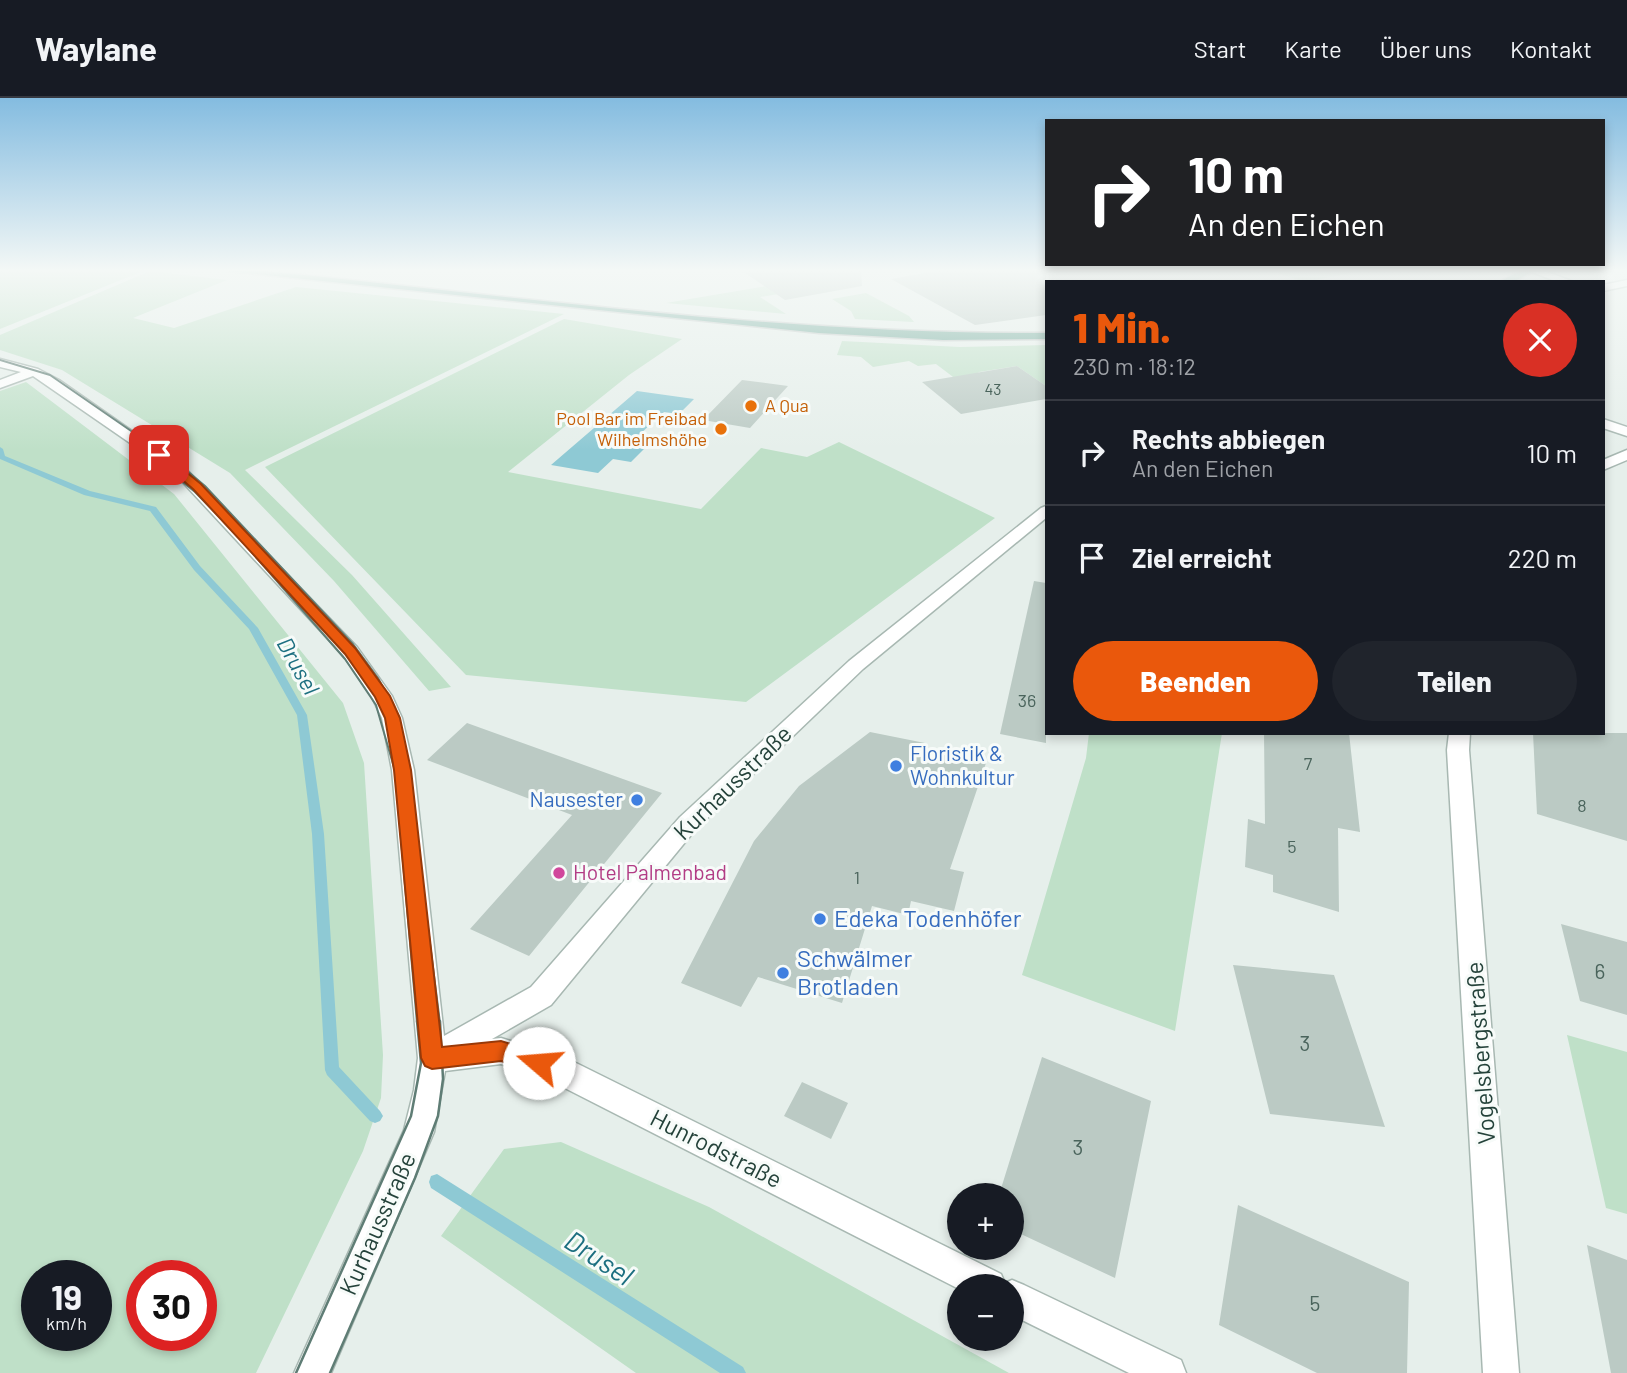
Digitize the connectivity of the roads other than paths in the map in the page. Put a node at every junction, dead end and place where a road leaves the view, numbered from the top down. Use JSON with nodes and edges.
{"nodes":[{"id":1,"x":828,"y":330,"type":"edge"},
{"id":2,"x":1045,"y":336,"type":"edge"},
{"id":3,"x":0,"y":363,"type":"edge"},
{"id":4,"x":34,"y":372,"type":"junction"},
{"id":5,"x":0,"y":384,"type":"edge"},
{"id":6,"x":1605,"y":424,"type":"edge"},
{"id":7,"x":1627,"y":432,"type":"edge"},
{"id":8,"x":1627,"y":454,"type":"edge"},
{"id":9,"x":1605,"y":465,"type":"edge"},
{"id":10,"x":1045,"y":512,"type":"edge"},
{"id":11,"x":1460,"y":735,"type":"edge"},
{"id":12,"x":432,"y":1058,"type":"junction"},
{"id":13,"x":965,"y":1274,"type":"edge"},
{"id":14,"x":1024,"y":1303,"type":"edge"},
{"id":15,"x":312,"y":1373,"type":"edge"},
{"id":16,"x":1168,"y":1373,"type":"edge"},
{"id":17,"x":1501,"y":1373,"type":"edge"}],
"edges":[{"from":1,"to":2,"type":"main road"},
{"from":3,"to":4,"type":"street"},
{"from":4,"to":5,"type":"street"},
{"from":4,"to":12,"type":"street"},
{"from":6,"to":7,"type":"street"},
{"from":8,"to":9,"type":"street"},
{"from":10,"to":12,"type":"street","name":"Kurhausstraße"},
{"from":11,"to":17,"type":"street","name":"Vogelsbergstraße"},
{"from":12,"to":13,"type":"street","name":"Hunrodstraße"},
{"from":12,"to":15,"type":"street","name":"Kurhausstraße"},
{"from":14,"to":16,"type":"street"}]}
